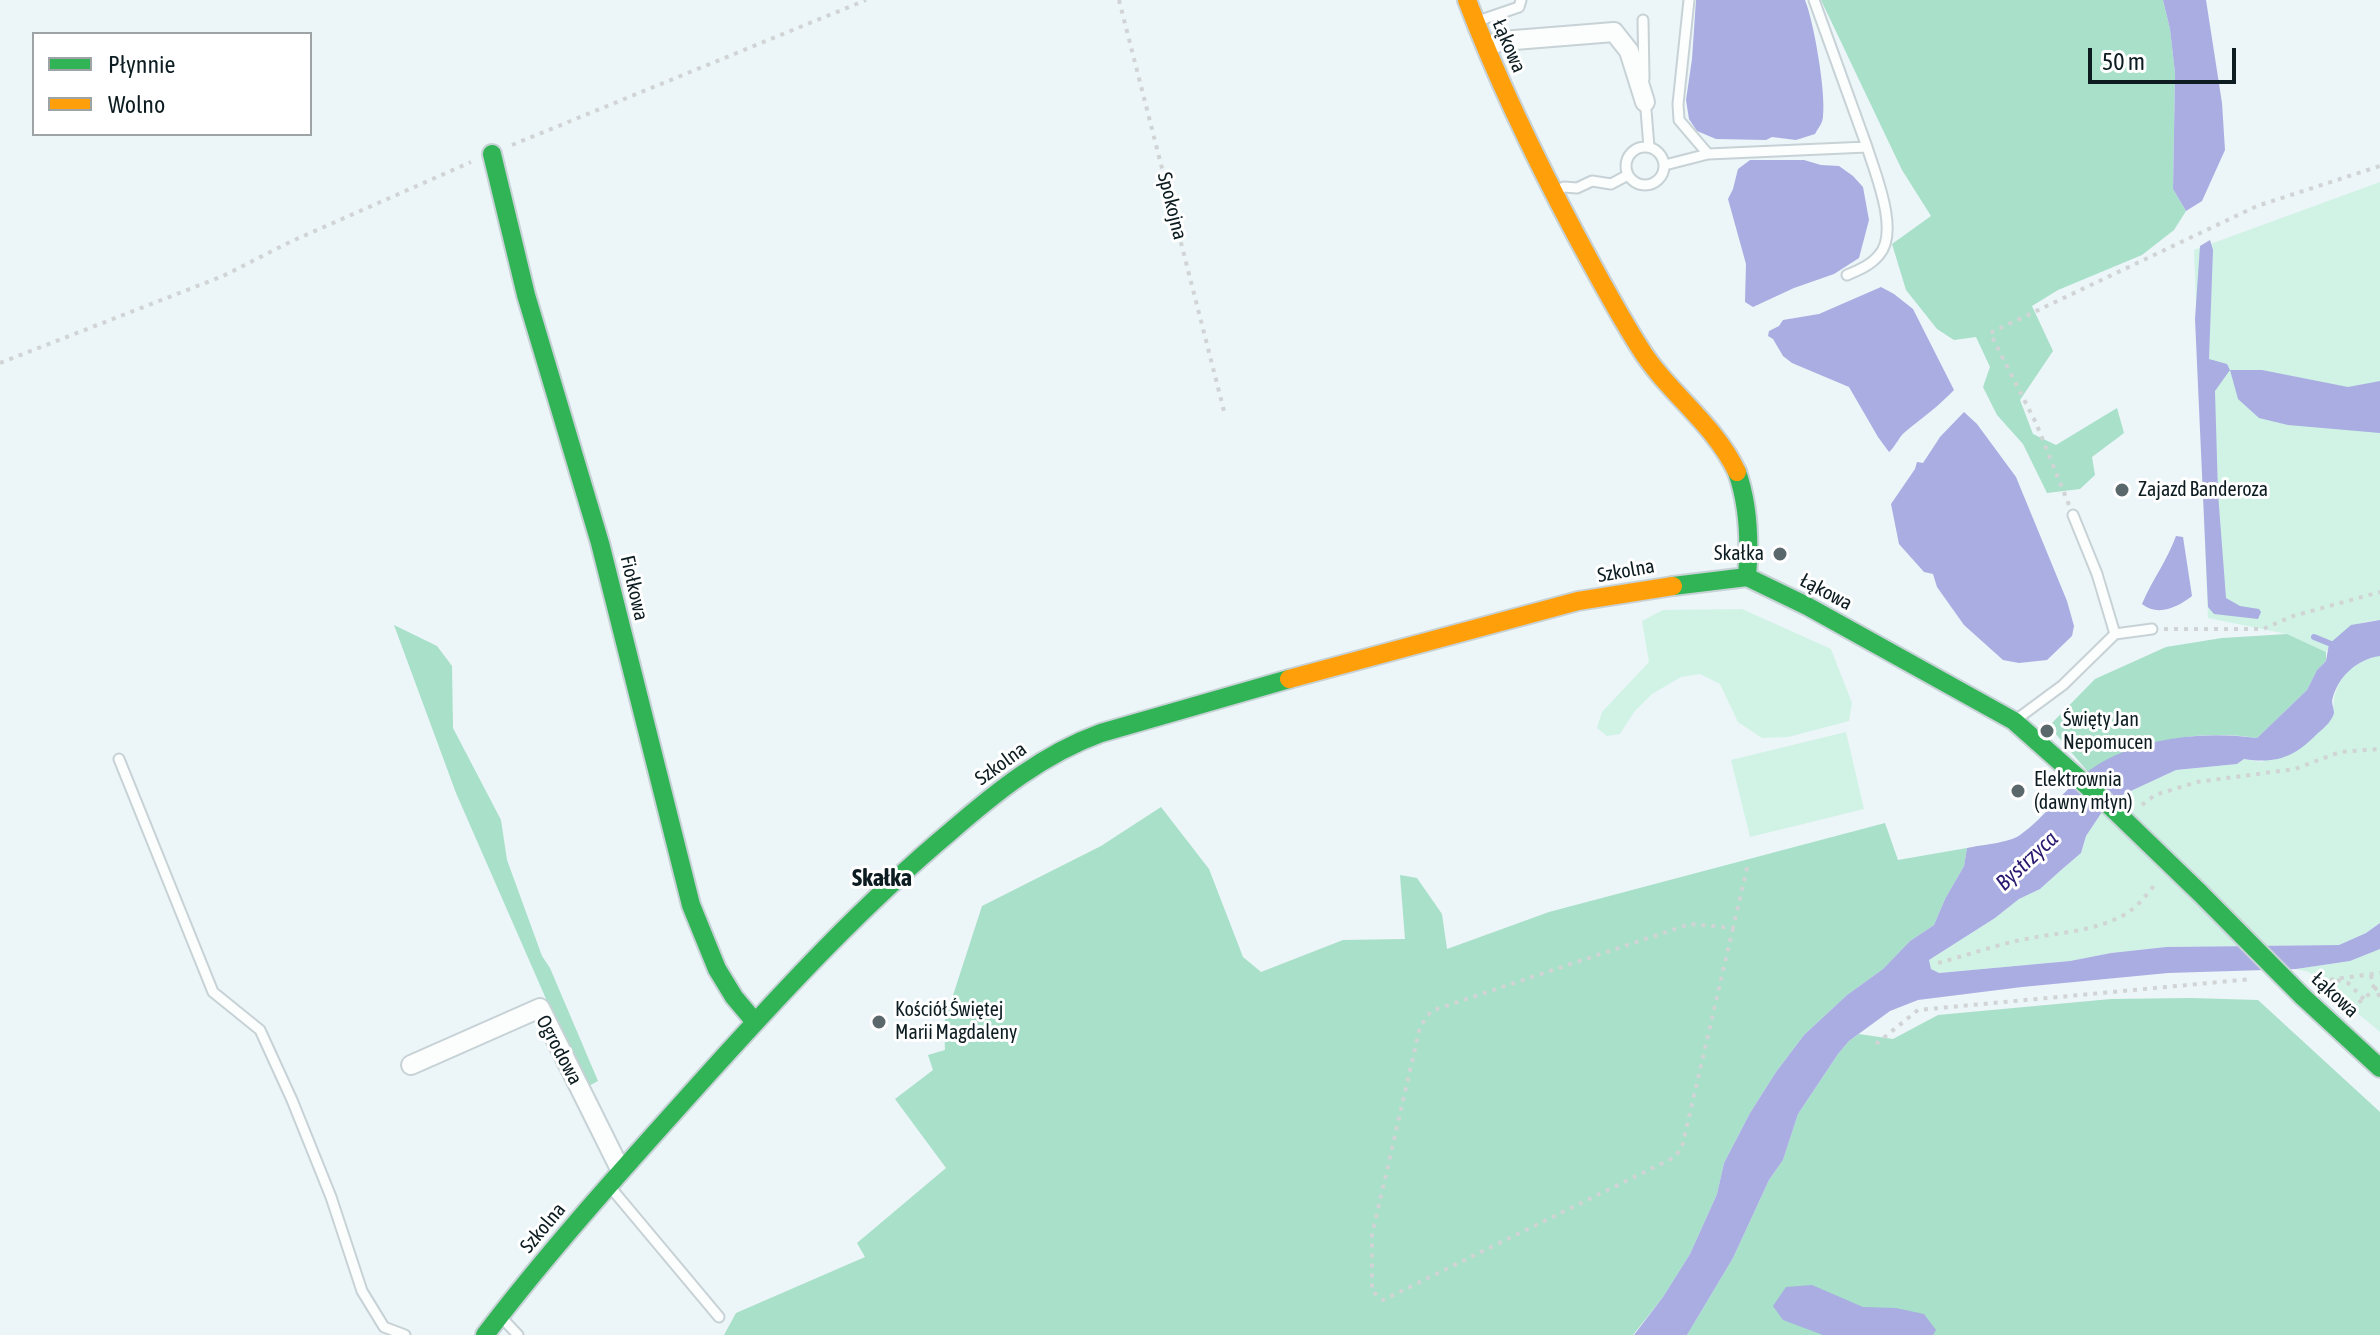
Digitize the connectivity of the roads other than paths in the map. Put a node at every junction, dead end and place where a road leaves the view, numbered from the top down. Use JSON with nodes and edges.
{"nodes":[{"id":1,"x":1467,"y":0,"type":"edge"},
{"id":2,"x":1521,"y":0,"type":"edge"},
{"id":3,"x":1689,"y":0,"type":"edge"},
{"id":4,"x":1814,"y":0,"type":"edge"},
{"id":5,"x":1643,"y":20,"type":"dead end"},
{"id":6,"x":1475,"y":22,"type":"junction"},
{"id":7,"x":1486,"y":47,"type":"junction"},
{"id":8,"x":1645,"y":102,"type":"junction"},
{"id":9,"x":1649,"y":147,"type":"junction"},
{"id":10,"x":1867,"y":147,"type":"junction"},
{"id":11,"x":492,"y":154,"type":"road end"},
{"id":12,"x":1708,"y":154,"type":"junction"},
{"id":13,"x":1665,"y":165,"type":"junction"},
{"id":14,"x":1628,"y":175,"type":"junction"},
{"id":15,"x":1554,"y":193,"type":"junction"},
{"id":16,"x":1847,"y":275,"type":"dead end"},
{"id":17,"x":2073,"y":515,"type":"road end"},
{"id":18,"x":1747,"y":577,"type":"junction"},
{"id":19,"x":2152,"y":629,"type":"road end"},
{"id":20,"x":2115,"y":634,"type":"junction"},
{"id":21,"x":2014,"y":721,"type":"junction"},
{"id":22,"x":119,"y":759,"type":"dead end"},
{"id":23,"x":755,"y":1022,"type":"junction"},
{"id":24,"x":411,"y":1065,"type":"dead end"},
{"id":25,"x":2380,"y":1068,"type":"edge"},
{"id":26,"x":615,"y":1178,"type":"junction"},
{"id":27,"x":500,"y":1315,"type":"junction"},
{"id":28,"x":719,"y":1317,"type":"dead end"},
{"id":29,"x":405,"y":1335,"type":"edge"},
{"id":30,"x":485,"y":1335,"type":"edge"},
{"id":31,"x":518,"y":1335,"type":"edge"}],
"edges":[{"from":1,"to":6,"type":"street","name":"Łąkowa"},
{"from":2,"to":6,"type":"lane"},
{"from":3,"to":12,"type":"lane"},
{"from":4,"to":10,"type":"lane"},
{"from":5,"to":8,"type":"lane"},
{"from":6,"to":7,"type":"street","name":"Łąkowa"},
{"from":7,"to":8,"type":"street"},
{"from":7,"to":15,"type":"street","name":"Łąkowa"},
{"from":8,"to":9,"type":"lane"},
{"from":9,"to":13,"type":"lane"},
{"from":9,"to":14,"type":"lane"},
{"from":10,"to":12,"type":"lane"},
{"from":10,"to":16,"type":"lane"},
{"from":11,"to":23,"type":"street","name":"Fiołkowa"},
{"from":12,"to":13,"type":"lane"},
{"from":13,"to":14,"type":"lane"},
{"from":14,"to":15,"type":"lane"},
{"from":15,"to":18,"type":"street","name":"Łąkowa"},
{"from":17,"to":20,"type":"lane"},
{"from":18,"to":21,"type":"street","name":"Łąkowa"},
{"from":18,"to":23,"type":"street","name":"Szkolna"},
{"from":19,"to":20,"type":"lane"},
{"from":20,"to":21,"type":"lane"},
{"from":21,"to":25,"type":"street","name":"Łąkowa","bridge":true},
{"from":22,"to":29,"type":"lane"},
{"from":23,"to":26,"type":"street","name":"Szkolna"},
{"from":24,"to":26,"type":"street","name":"Ogrodowa"},
{"from":26,"to":27,"type":"street","name":"Szkolna"},
{"from":26,"to":28,"type":"lane"},
{"from":27,"to":30,"type":"street","name":"Szkolna"},
{"from":27,"to":31,"type":"lane"}]}
